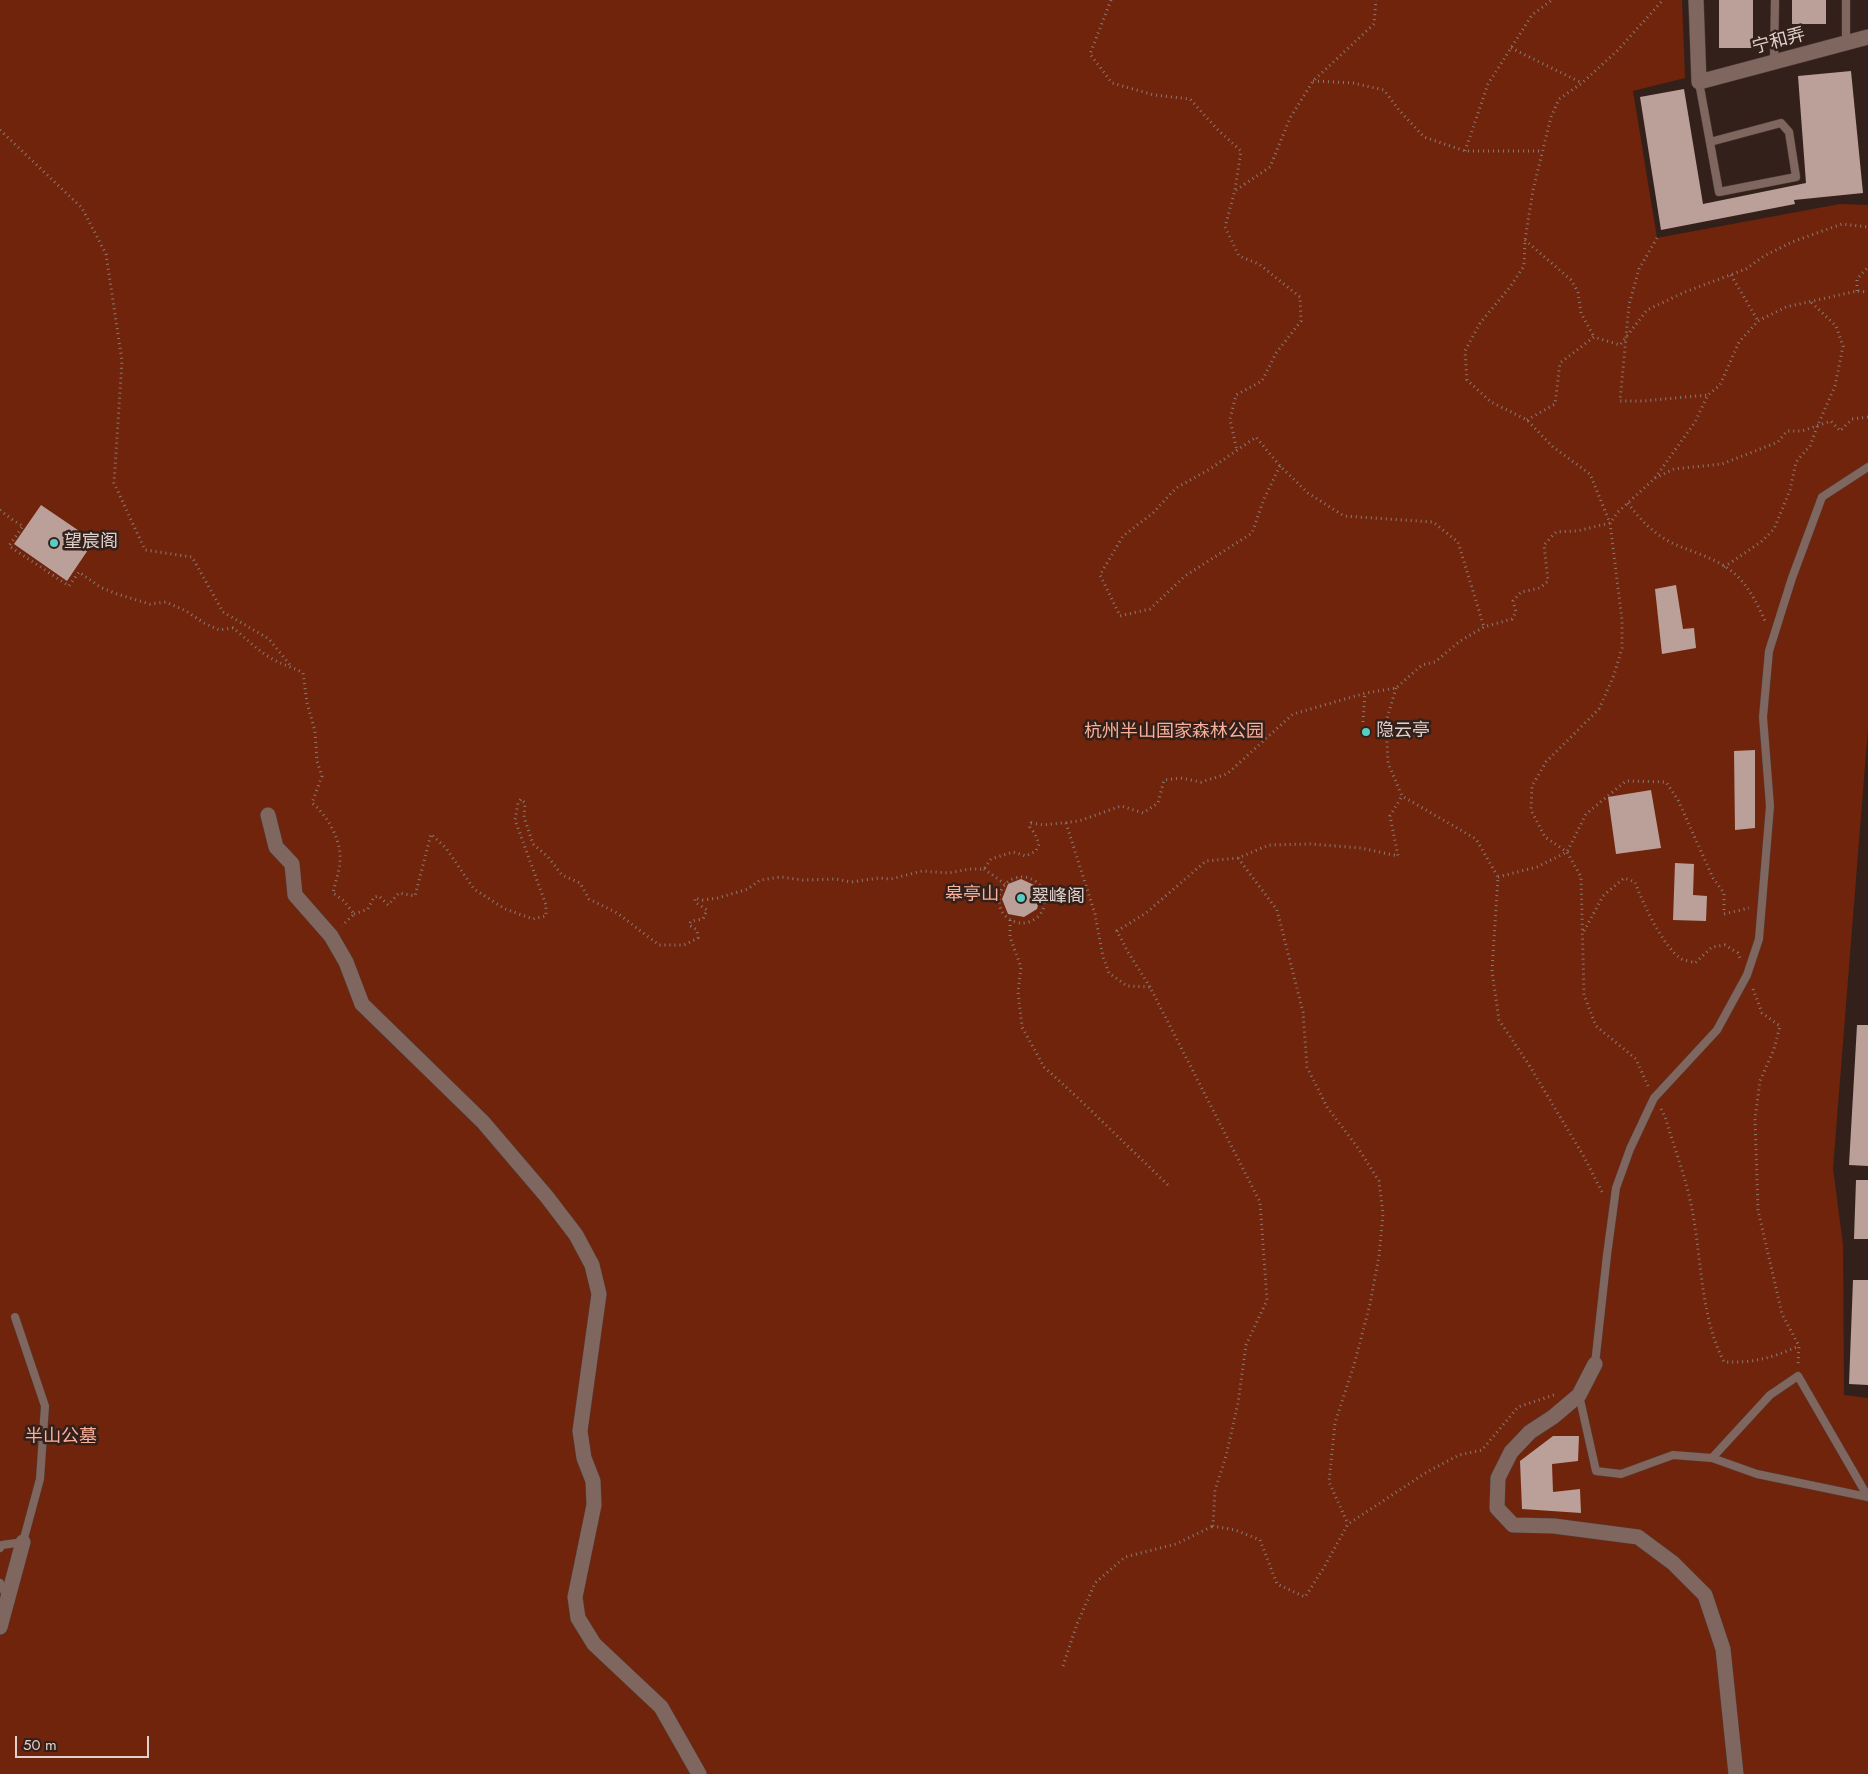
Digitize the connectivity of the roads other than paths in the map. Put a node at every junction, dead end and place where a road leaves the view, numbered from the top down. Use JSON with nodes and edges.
{"nodes":[{"id":1,"x":1696,"y":0,"type":"edge"},
{"id":2,"x":1775,"y":0,"type":"edge"},
{"id":3,"x":1846,"y":0,"type":"edge"},
{"id":4,"x":1868,"y":38,"type":"edge"},
{"id":5,"x":1846,"y":43,"type":"junction"},
{"id":6,"x":1774,"y":63,"type":"junction"},
{"id":7,"x":1699,"y":82,"type":"junction"},
{"id":8,"x":1710,"y":142,"type":"junction"},
{"id":9,"x":1868,"y":467,"type":"edge"},
{"id":10,"x":268,"y":815,"type":"dead end"},
{"id":11,"x":15,"y":1317,"type":"dead end"},
{"id":12,"x":1595,"y":1364,"type":"joint"},
{"id":13,"x":1579,"y":1395,"type":"junction"},
{"id":14,"x":1712,"y":1458,"type":"junction"},
{"id":15,"x":1868,"y":1497,"type":"edge"},
{"id":16,"x":24,"y":1542,"type":"junction"},
{"id":17,"x":0,"y":1548,"type":"edge"},
{"id":18,"x":0,"y":1583,"type":"edge"},
{"id":19,"x":8,"y":1599,"type":"junction"},
{"id":20,"x":0,"y":1627,"type":"edge"},
{"id":21,"x":699,"y":1774,"type":"edge"},
{"id":22,"x":1736,"y":1774,"type":"edge"}],
"edges":[{"from":1,"to":7,"type":"street"},
{"from":2,"to":6,"type":"lane"},
{"from":3,"to":5,"type":"lane"},
{"from":4,"to":5,"type":"street","name":"宁和弄"},
{"from":5,"to":6,"type":"street","name":"宁和弄"},
{"from":6,"to":7,"type":"street","name":"宁和弄"},
{"from":7,"to":8,"type":"lane"},
{"from":8,"to":8,"type":"lane"},
{"from":9,"to":12,"type":"lane"},
{"from":10,"to":21,"type":"street"},
{"from":11,"to":16,"type":"lane"},
{"from":12,"to":13,"type":"street"},
{"from":13,"to":14,"type":"lane"},
{"from":13,"to":22,"type":"street"},
{"from":14,"to":15,"type":"lane"},
{"from":14,"to":15,"type":"lane"},
{"from":16,"to":17,"type":"lane"},
{"from":16,"to":19,"type":"street"},
{"from":18,"to":19,"type":"lane"},
{"from":19,"to":20,"type":"street"}]}
